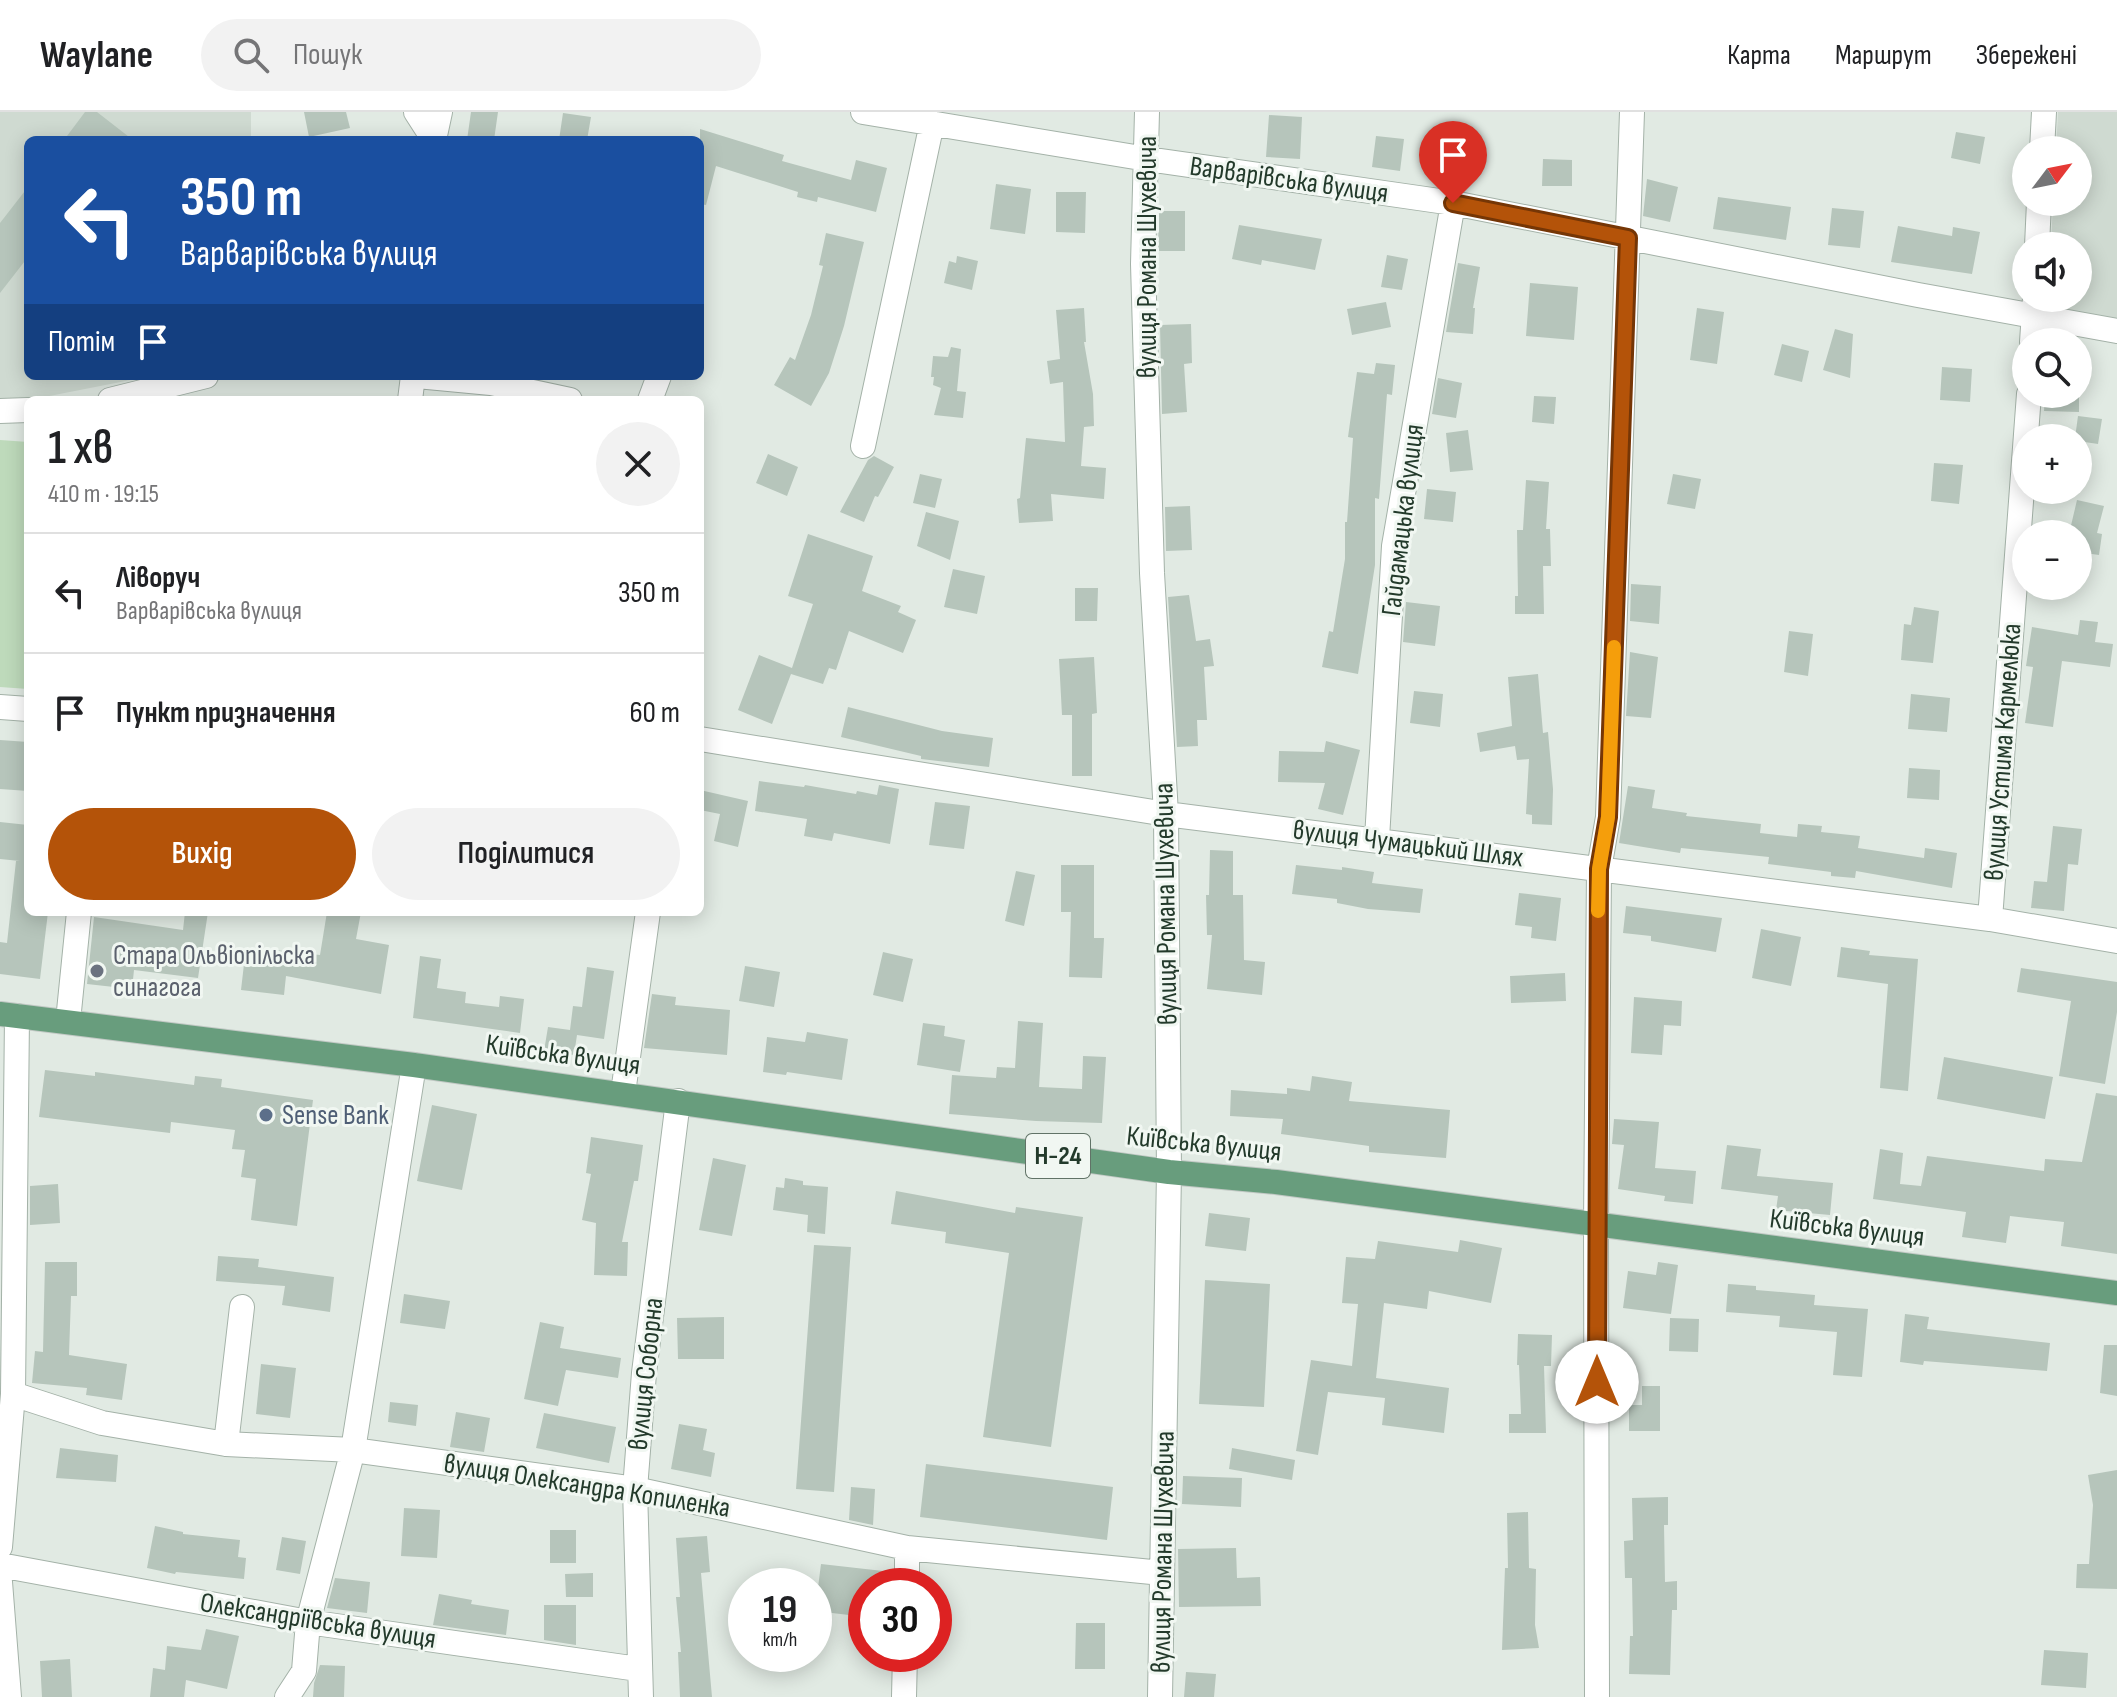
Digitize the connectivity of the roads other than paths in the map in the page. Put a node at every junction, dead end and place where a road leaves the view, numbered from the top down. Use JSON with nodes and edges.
{"nodes":[{"id":1,"x":416,"y":112,"type":"edge"},
{"id":2,"x":440,"y":112,"type":"edge"},
{"id":3,"x":863,"y":112,"type":"edge"},
{"id":4,"x":1147,"y":112,"type":"edge"},
{"id":5,"x":1632,"y":112,"type":"edge"},
{"id":6,"x":2044,"y":112,"type":"edge"},
{"id":7,"x":965,"y":121,"type":"edge"},
{"id":8,"x":932,"y":123,"type":"junction"},
{"id":9,"x":431,"y":136,"type":"edge"},
{"id":10,"x":435,"y":136,"type":"edge"},
{"id":11,"x":2043,"y":136,"type":"edge"},
{"id":12,"x":1147,"y":159,"type":"junction"},
{"id":13,"x":1453,"y":203,"type":"junction"},
{"id":14,"x":1628,"y":238,"type":"junction"},
{"id":15,"x":2012,"y":303,"type":"edge"},
{"id":16,"x":2051,"y":312,"type":"edge"},
{"id":17,"x":2117,"y":331,"type":"edge"},
{"id":18,"x":191,"y":380,"type":"edge"},
{"id":19,"x":458,"y":380,"type":"edge"},
{"id":20,"x":129,"y":396,"type":"edge"},
{"id":21,"x":551,"y":396,"type":"edge"},
{"id":22,"x":2028,"y":408,"type":"edge"},
{"id":23,"x":24,"y":410,"type":"edge"},
{"id":24,"x":0,"y":411,"type":"edge"},
{"id":25,"x":863,"y":446,"type":"dead end"},
{"id":26,"x":0,"y":707,"type":"edge"},
{"id":27,"x":24,"y":709,"type":"edge"},
{"id":28,"x":704,"y":740,"type":"edge"},
{"id":29,"x":1166,"y":814,"type":"junction"},
{"id":30,"x":1377,"y":839,"type":"junction"},
{"id":31,"x":1599,"y":869,"type":"junction"},
{"id":32,"x":79,"y":916,"type":"edge"},
{"id":33,"x":647,"y":916,"type":"edge"},
{"id":34,"x":1990,"y":919,"type":"junction"},
{"id":35,"x":2117,"y":941,"type":"edge"},
{"id":36,"x":8,"y":1015,"type":"edge"},
{"id":37,"x":68,"y":1021,"type":"junction"},
{"id":38,"x":414,"y":1065,"type":"junction"},
{"id":39,"x":623,"y":1093,"type":"junction"},
{"id":40,"x":678,"y":1101,"type":"junction"},
{"id":41,"x":1169,"y":1172,"type":"junction"},
{"id":42,"x":1596,"y":1225,"type":"junction"},
{"id":43,"x":2117,"y":1293,"type":"edge"},
{"id":44,"x":242,"y":1307,"type":"dead end"},
{"id":45,"x":13,"y":1394,"type":"junction"},
{"id":46,"x":226,"y":1444,"type":"junction"},
{"id":47,"x":353,"y":1450,"type":"junction"},
{"id":48,"x":635,"y":1489,"type":"junction"},
{"id":49,"x":0,"y":1547,"type":"edge"},
{"id":50,"x":907,"y":1548,"type":"junction"},
{"id":51,"x":0,"y":1565,"type":"edge"},
{"id":52,"x":907,"y":1568,"type":"edge"},
{"id":53,"x":1162,"y":1573,"type":"junction"},
{"id":54,"x":0,"y":1582,"type":"edge"},
{"id":55,"x":308,"y":1622,"type":"junction"},
{"id":56,"x":638,"y":1669,"type":"junction"},
{"id":57,"x":905,"y":1672,"type":"edge"},
{"id":58,"x":9,"y":1697,"type":"edge"},
{"id":59,"x":287,"y":1697,"type":"edge"},
{"id":60,"x":641,"y":1697,"type":"edge"},
{"id":61,"x":904,"y":1697,"type":"edge"},
{"id":62,"x":1160,"y":1697,"type":"edge"},
{"id":63,"x":1597,"y":1697,"type":"edge"}],
"edges":[{"from":1,"to":9,"type":"street"},
{"from":2,"to":10,"type":"street"},
{"from":3,"to":8,"type":"street","name":"Варварівська вулиця"},
{"from":4,"to":12,"type":"street","name":"вулиця Романа Шухевича"},
{"from":5,"to":14,"type":"street"},
{"from":6,"to":11,"type":"street"},
{"from":7,"to":8,"type":"street","name":"Варварівська вулиця"},
{"from":7,"to":12,"type":"street","name":"Варварівська вулиця"},
{"from":8,"to":25,"type":"street"},
{"from":12,"to":13,"type":"street","name":"Варварівська вулиця"},
{"from":12,"to":29,"type":"street","name":"вулиця Романа Шухевича"},
{"from":13,"to":14,"type":"street","name":"Варварівська вулиця"},
{"from":13,"to":30,"type":"street","name":"Гайдамацька вулиця"},
{"from":14,"to":15,"type":"street","name":"Варварівська вулиця"},
{"from":14,"to":31,"type":"street"},
{"from":16,"to":17,"type":"street","name":"Варварівська вулиця"},
{"from":18,"to":20,"type":"street"},
{"from":19,"to":21,"type":"street"},
{"from":22,"to":34,"type":"street","name":"вулиця Устима Кармелюка"},
{"from":23,"to":24,"type":"street"},
{"from":26,"to":27,"type":"street"},
{"from":28,"to":29,"type":"street","name":"вулиця Чумацький Шлях"},
{"from":29,"to":30,"type":"street","name":"вулиця Чумацький Шлях"},
{"from":29,"to":41,"type":"street","name":"вулиця Романа Шухевича"},
{"from":30,"to":31,"type":"street","name":"вулиця Чумацький Шлях"},
{"from":31,"to":34,"type":"street","name":"вулиця Чумацький Шлях"},
{"from":31,"to":42,"type":"street"},
{"from":32,"to":37,"type":"street"},
{"from":33,"to":39,"type":"street"},
{"from":34,"to":35,"type":"street","name":"вулиця Чумацький Шлях"},
{"from":36,"to":37,"type":"main road","name":"Київська вулиця","number":"Н-24"},
{"from":36,"to":45,"type":"street"},
{"from":37,"to":38,"type":"main road","name":"Київська вулиця","number":"Н-24"},
{"from":38,"to":39,"type":"main road","name":"Київська вулиця","number":"Н-24"},
{"from":38,"to":47,"type":"street"},
{"from":39,"to":40,"type":"main road","name":"Київська вулиця","number":"Н-24"},
{"from":40,"to":41,"type":"main road","name":"Київська вулиця","number":"Н-24"},
{"from":40,"to":48,"type":"street","name":"вулиця Соборна"},
{"from":41,"to":42,"type":"main road","name":"Київська вулиця","number":"Н-24"},
{"from":41,"to":53,"type":"street","name":"вулиця Романа Шухевича"},
{"from":42,"to":43,"type":"main road","name":"Київська вулиця","number":"Н-24"},
{"from":42,"to":63,"type":"street"},
{"from":44,"to":46,"type":"street"},
{"from":45,"to":46,"type":"street","name":"вулиця Олександра Копиленка"},
{"from":45,"to":49,"type":"street"},
{"from":46,"to":47,"type":"street","name":"вулиця Олександра Копиленка"},
{"from":47,"to":48,"type":"street","name":"вулиця Олександра Копиленка"},
{"from":47,"to":55,"type":"street"},
{"from":48,"to":50,"type":"street","name":"вулиця Олександра Копиленка"},
{"from":48,"to":56,"type":"street","name":"вулиця Соборна"},
{"from":50,"to":52,"type":"street"},
{"from":50,"to":53,"type":"street","name":"вулиця Олександра Копиленка"},
{"from":51,"to":55,"type":"street","name":"Олександріївська вулиця"},
{"from":53,"to":62,"type":"street","name":"вулиця Романа Шухевича"},
{"from":54,"to":58,"type":"street"},
{"from":55,"to":56,"type":"street","name":"Олександріївська вулиця"},
{"from":55,"to":59,"type":"street"},
{"from":56,"to":60,"type":"street","name":"вулиця Соборна"},
{"from":57,"to":61,"type":"street"}]}
